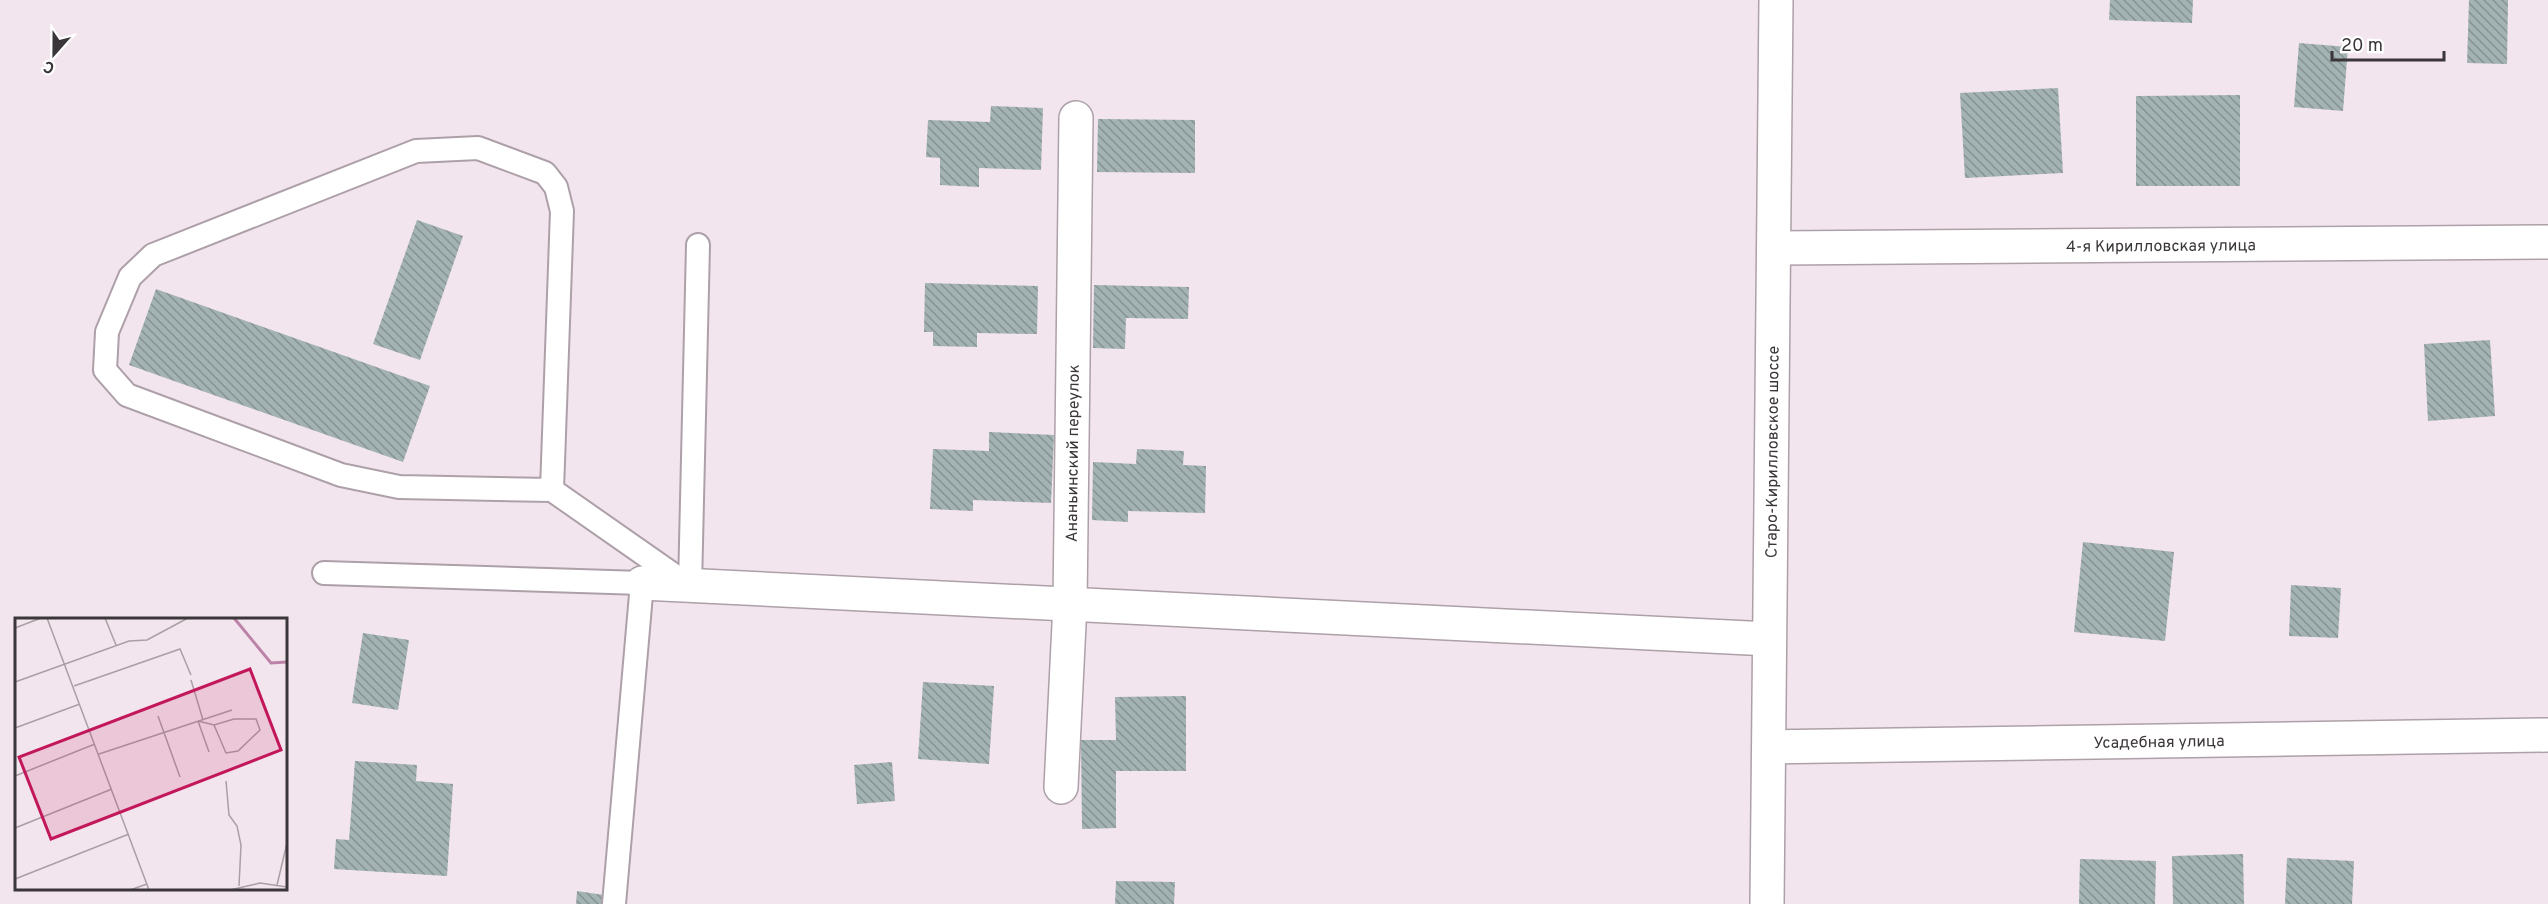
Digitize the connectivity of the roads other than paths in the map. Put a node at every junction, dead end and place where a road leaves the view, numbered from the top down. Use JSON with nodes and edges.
{"nodes":[{"id":1,"x":1776,"y":0,"type":"edge"},
{"id":2,"x":1076,"y":118,"type":"dead end"},
{"id":3,"x":2548,"y":242,"type":"edge"},
{"id":4,"x":698,"y":245,"type":"dead end"},
{"id":5,"x":1774,"y":248,"type":"junction"},
{"id":6,"x":552,"y":490,"type":"junction"},
{"id":7,"x":324,"y":573,"type":"dead end"},
{"id":8,"x":642,"y":583,"type":"junction"},
{"id":9,"x":690,"y":586,"type":"junction"},
{"id":10,"x":1070,"y":604,"type":"junction"},
{"id":11,"x":1769,"y":639,"type":"junction"},
{"id":12,"x":2548,"y":735,"type":"edge"},
{"id":13,"x":1768,"y":747,"type":"junction"},
{"id":14,"x":1061,"y":787,"type":"dead end"},
{"id":15,"x":614,"y":904,"type":"edge"},
{"id":16,"x":1767,"y":904,"type":"edge"}],
"edges":[{"from":1,"to":5,"type":"street","name":"Старо-Кирилловское шоссе"},
{"from":2,"to":10,"type":"street","name":"Ананьинский переулок"},
{"from":3,"to":5,"type":"street","name":"4-я Кирилловская улица"},
{"from":4,"to":9,"type":"lane"},
{"from":5,"to":11,"type":"street","name":"Старо-Кирилловское шоссе"},
{"from":6,"to":6,"type":"lane"},
{"from":6,"to":9,"type":"lane"},
{"from":7,"to":8,"type":"lane"},
{"from":8,"to":9,"type":"street"},
{"from":8,"to":15,"type":"lane"},
{"from":9,"to":10,"type":"street"},
{"from":10,"to":11,"type":"street"},
{"from":10,"to":14,"type":"street","name":"Ананьинский переулок"},
{"from":11,"to":13,"type":"street","name":"Старо-Кирилловское шоссе"},
{"from":12,"to":13,"type":"street","name":"Усадебная улица"},
{"from":13,"to":16,"type":"street","name":"Старо-Кирилловское шоссе"}]}
